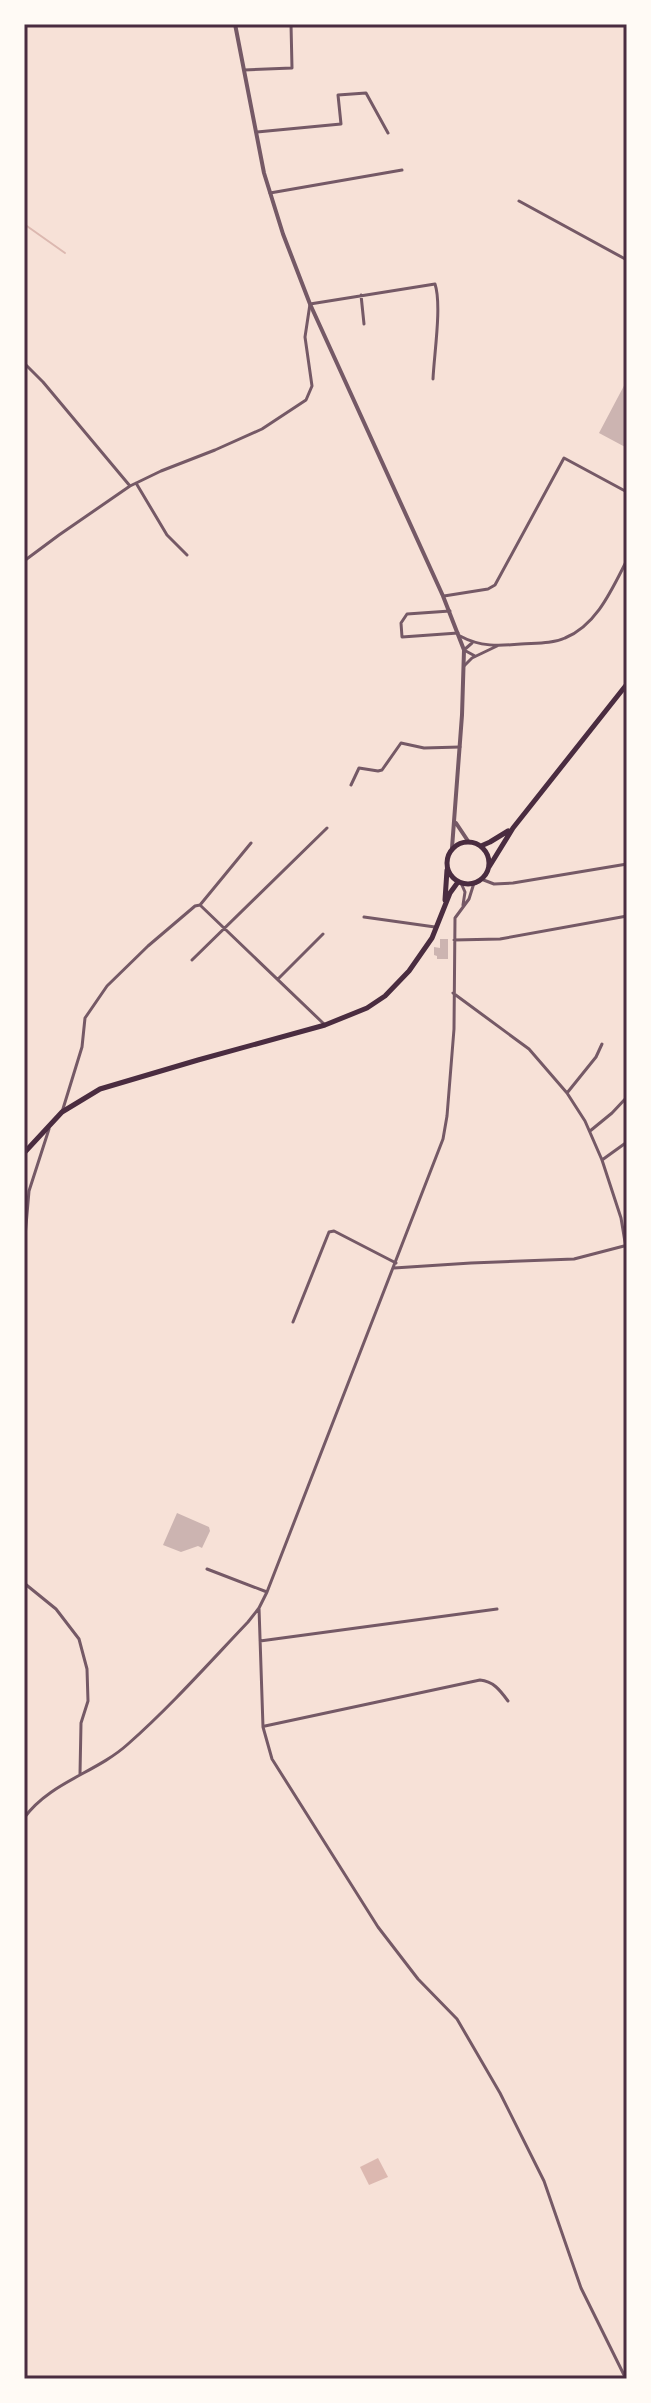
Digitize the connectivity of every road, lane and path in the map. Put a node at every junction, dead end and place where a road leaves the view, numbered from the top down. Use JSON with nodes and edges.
{"nodes":[{"id":1,"x":235,"y":24,"type":"edge"},
{"id":2,"x":291,"y":24,"type":"edge"},
{"id":3,"x":243,"y":70,"type":"junction"},
{"id":4,"x":256,"y":132,"type":"junction"},
{"id":5,"x":388,"y":133,"type":"dead end"},
{"id":6,"x":402,"y":170,"type":"dead end"},
{"id":7,"x":270,"y":193,"type":"junction"},
{"id":8,"x":519,"y":201,"type":"dead end"},
{"id":9,"x":627,"y":260,"type":"edge"},
{"id":10,"x":361,"y":295,"type":"junction"},
{"id":11,"x":310,"y":304,"type":"junction"},
{"id":12,"x":364,"y":324,"type":"dead end"},
{"id":13,"x":24,"y":363,"type":"edge"},
{"id":14,"x":433,"y":379,"type":"dead end"},
{"id":15,"x":136,"y":483,"type":"junction"},
{"id":16,"x":130,"y":486,"type":"junction"},
{"id":17,"x":627,"y":492,"type":"edge"},
{"id":18,"x":187,"y":555,"type":"dead end"},
{"id":19,"x":627,"y":560,"type":"edge"},
{"id":20,"x":24,"y":561,"type":"edge"},
{"id":21,"x":443,"y":596,"type":"junction"},
{"id":22,"x":450,"y":611,"type":"junction"},
{"id":23,"x":460,"y":634,"type":"junction"},
{"id":24,"x":474,"y":642,"type":"junction"},
{"id":25,"x":497,"y":646,"type":"junction"},
{"id":26,"x":464,"y":650,"type":"junction"},
{"id":27,"x":475,"y":656,"type":"junction"},
{"id":28,"x":464,"y":666,"type":"junction"},
{"id":29,"x":627,"y":684,"type":"edge"},
{"id":30,"x":460,"y":747,"type":"junction"},
{"id":31,"x":351,"y":785,"type":"dead end"},
{"id":32,"x":455,"y":821,"type":"junction"},
{"id":33,"x":327,"y":828,"type":"dead end"},
{"id":34,"x":513,"y":828,"type":"junction"},
{"id":35,"x":468,"y":841,"type":"junction"},
{"id":36,"x":251,"y":843,"type":"dead end"},
{"id":37,"x":481,"y":846,"type":"junction"},
{"id":38,"x":452,"y":848,"type":"junction"},
{"id":39,"x":627,"y":864,"type":"edge"},
{"id":40,"x":489,"y":867,"type":"junction"},
{"id":41,"x":447,"y":869,"type":"junction"},
{"id":42,"x":481,"y":879,"type":"junction"},
{"id":43,"x":459,"y":882,"type":"junction"},
{"id":44,"x":474,"y":883,"type":"junction"},
{"id":45,"x":200,"y":905,"type":"junction"},
{"id":46,"x":445,"y":905,"type":"junction"},
{"id":47,"x":463,"y":905,"type":"junction"},
{"id":48,"x":627,"y":916,"type":"edge"},
{"id":49,"x":364,"y":917,"type":"dead end"},
{"id":50,"x":437,"y":927,"type":"junction"},
{"id":51,"x":225,"y":930,"type":"junction"},
{"id":52,"x":323,"y":934,"type":"dead end"},
{"id":53,"x":454,"y":940,"type":"junction"},
{"id":54,"x":192,"y":960,"type":"dead end"},
{"id":55,"x":278,"y":979,"type":"junction"},
{"id":56,"x":453,"y":993,"type":"junction"},
{"id":57,"x":325,"y":1025,"type":"junction"},
{"id":58,"x":602,"y":1044,"type":"dead end"},
{"id":59,"x":567,"y":1093,"type":"junction"},
{"id":60,"x":627,"y":1097,"type":"edge"},
{"id":61,"x":62,"y":1112,"type":"junction"},
{"id":62,"x":48,"y":1125,"type":"junction"},
{"id":63,"x":590,"y":1131,"type":"junction"},
{"id":64,"x":627,"y":1142,"type":"edge"},
{"id":65,"x":24,"y":1153,"type":"edge"},
{"id":66,"x":602,"y":1160,"type":"junction"},
{"id":67,"x":627,"y":1216,"type":"edge"},
{"id":68,"x":621,"y":1218,"type":"junction"},
{"id":69,"x":626,"y":1245,"type":"edge"},
{"id":70,"x":24,"y":1248,"type":"edge"},
{"id":71,"x":627,"y":1254,"type":"edge"},
{"id":72,"x":395,"y":1266,"type":"junction"},
{"id":73,"x":293,"y":1322,"type":"dead end"},
{"id":74,"x":207,"y":1569,"type":"dead end"},
{"id":75,"x":24,"y":1583,"type":"edge"},
{"id":76,"x":267,"y":1592,"type":"junction"},
{"id":77,"x":259,"y":1608,"type":"junction"},
{"id":78,"x":497,"y":1609,"type":"dead end"},
{"id":79,"x":260,"y":1641,"type":"junction"},
{"id":80,"x":508,"y":1701,"type":"dead end"},
{"id":81,"x":263,"y":1727,"type":"junction"},
{"id":82,"x":80,"y":1775,"type":"junction"},
{"id":83,"x":24,"y":1818,"type":"edge"},
{"id":84,"x":626,"y":2379,"type":"edge"}],
"edges":[{"from":1,"to":3,"type":"street"},
{"from":2,"to":3,"type":"street"},
{"from":3,"to":4,"type":"street"},
{"from":4,"to":5,"type":"street"},
{"from":4,"to":7,"type":"street"},
{"from":6,"to":7,"type":"street"},
{"from":7,"to":11,"type":"street"},
{"from":8,"to":9,"type":"street"},
{"from":10,"to":11,"type":"street"},
{"from":10,"to":12,"type":"street"},
{"from":10,"to":14,"type":"street"},
{"from":11,"to":15,"type":"street"},
{"from":11,"to":21,"type":"street"},
{"from":13,"to":16,"type":"street"},
{"from":15,"to":16,"type":"street"},
{"from":15,"to":18,"type":"street"},
{"from":16,"to":20,"type":"street"},
{"from":17,"to":21,"type":"street"},
{"from":19,"to":25,"type":"street"},
{"from":21,"to":22,"type":"street"},
{"from":22,"to":23,"type":"street"},
{"from":22,"to":23,"type":"street"},
{"from":23,"to":24,"type":"street"},
{"from":23,"to":26,"type":"street"},
{"from":24,"to":25,"type":"street"},
{"from":24,"to":26,"type":"street"},
{"from":25,"to":27,"type":"street"},
{"from":26,"to":27,"type":"street"},
{"from":26,"to":28,"type":"street"},
{"from":27,"to":28,"type":"street"},
{"from":28,"to":30,"type":"street"},
{"from":29,"to":34,"type":"main road"},
{"from":30,"to":31,"type":"street"},
{"from":30,"to":32,"type":"street"},
{"from":32,"to":35,"type":"street"},
{"from":32,"to":38,"type":"street"},
{"from":33,"to":51,"type":"street"},
{"from":34,"to":37,"type":"main road"},
{"from":34,"to":40,"type":"main road"},
{"from":35,"to":37,"type":"main road"},
{"from":35,"to":38,"type":"main road"},
{"from":36,"to":45,"type":"street"},
{"from":37,"to":40,"type":"main road"},
{"from":38,"to":41,"type":"main road"},
{"from":39,"to":42,"type":"street"},
{"from":40,"to":42,"type":"main road"},
{"from":41,"to":43,"type":"main road"},
{"from":41,"to":46,"type":"main road"},
{"from":42,"to":44,"type":"main road"},
{"from":43,"to":44,"type":"main road"},
{"from":43,"to":46,"type":"main road"},
{"from":43,"to":47,"type":"street"},
{"from":44,"to":47,"type":"street"},
{"from":45,"to":51,"type":"street"},
{"from":45,"to":61,"type":"street"},
{"from":46,"to":50,"type":"main road"},
{"from":47,"to":53,"type":"street"},
{"from":48,"to":53,"type":"street"},
{"from":49,"to":50,"type":"street"},
{"from":50,"to":57,"type":"main road"},
{"from":51,"to":54,"type":"street"},
{"from":51,"to":55,"type":"street"},
{"from":52,"to":55,"type":"street"},
{"from":53,"to":56,"type":"street"},
{"from":55,"to":57,"type":"street"},
{"from":56,"to":59,"type":"street"},
{"from":56,"to":72,"type":"street"},
{"from":57,"to":61,"type":"main road"},
{"from":58,"to":59,"type":"street"},
{"from":59,"to":63,"type":"street"},
{"from":60,"to":63,"type":"street"},
{"from":61,"to":62,"type":"main road"},
{"from":62,"to":65,"type":"main road"},
{"from":62,"to":70,"type":"street"},
{"from":63,"to":66,"type":"street"},
{"from":64,"to":66,"type":"street"},
{"from":66,"to":68,"type":"street"},
{"from":67,"to":68,"type":"street"},
{"from":68,"to":69,"type":"street"},
{"from":69,"to":71,"type":"street"},
{"from":69,"to":72,"type":"street"},
{"from":72,"to":73,"type":"street"},
{"from":72,"to":76,"type":"street"},
{"from":74,"to":76,"type":"street"},
{"from":75,"to":82,"type":"street"},
{"from":76,"to":77,"type":"street"},
{"from":77,"to":79,"type":"street"},
{"from":77,"to":82,"type":"street"},
{"from":78,"to":79,"type":"street"},
{"from":79,"to":81,"type":"street"},
{"from":80,"to":81,"type":"street"},
{"from":81,"to":84,"type":"street"},
{"from":82,"to":83,"type":"street"}]}
